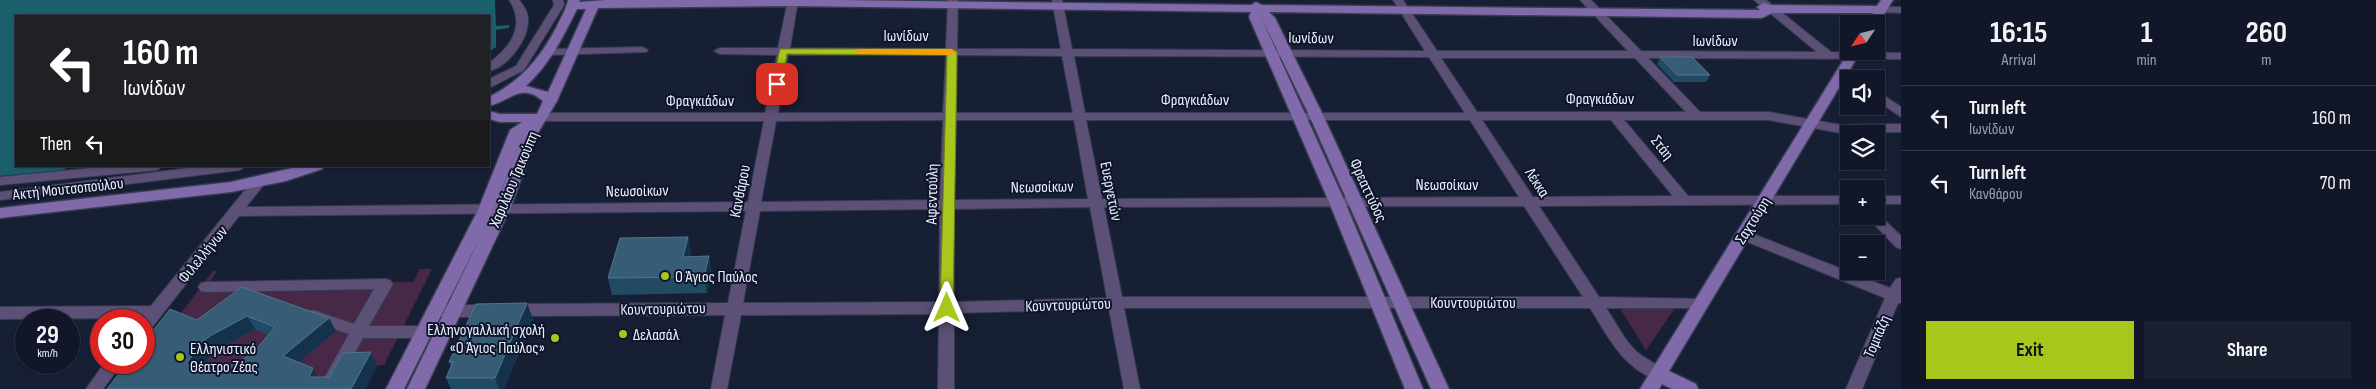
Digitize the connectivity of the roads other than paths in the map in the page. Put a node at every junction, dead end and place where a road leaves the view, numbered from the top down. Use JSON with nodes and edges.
{"nodes":[{"id":1,"x":514,"y":0,"type":"edge"},
{"id":2,"x":558,"y":0,"type":"edge"},
{"id":3,"x":1157,"y":0,"type":"edge"},
{"id":4,"x":1758,"y":0,"type":"edge"},
{"id":5,"x":697,"y":2,"type":"edge"},
{"id":6,"x":792,"y":2,"type":"edge"},
{"id":7,"x":1586,"y":2,"type":"edge"},
{"id":8,"x":573,"y":3,"type":"edge"},
{"id":9,"x":953,"y":3,"type":"edge"},
{"id":10,"x":594,"y":4,"type":"junction"},
{"id":11,"x":1058,"y":4,"type":"edge"},
{"id":12,"x":1255,"y":4,"type":"edge"},
{"id":13,"x":1402,"y":5,"type":"edge"},
{"id":14,"x":1884,"y":5,"type":"edge"},
{"id":15,"x":1770,"y":9,"type":"junction"},
{"id":16,"x":1901,"y":10,"type":"edge"},
{"id":17,"x":1596,"y":13,"type":"junction"},
{"id":18,"x":642,"y":50,"type":"dead end"},
{"id":19,"x":720,"y":50,"type":"dead end"},
{"id":20,"x":783,"y":51,"type":"junction"},
{"id":21,"x":550,"y":52,"type":"junction"},
{"id":22,"x":572,"y":52,"type":"junction"},
{"id":23,"x":952,"y":52,"type":"junction"},
{"id":24,"x":1067,"y":52,"type":"junction"},
{"id":25,"x":1278,"y":53,"type":"junction"},
{"id":26,"x":1435,"y":55,"type":"junction"},
{"id":27,"x":1640,"y":56,"type":"junction"},
{"id":28,"x":1829,"y":56,"type":"junction"},
{"id":29,"x":1901,"y":56,"type":"edge"},
{"id":30,"x":1885,"y":57,"type":"edge"},
{"id":31,"x":1840,"y":58,"type":"edge"},
{"id":32,"x":1850,"y":60,"type":"edge"},
{"id":33,"x":490,"y":67,"type":"edge"},
{"id":34,"x":490,"y":83,"type":"edge"},
{"id":35,"x":516,"y":88,"type":"junction"},
{"id":36,"x":490,"y":101,"type":"edge"},
{"id":37,"x":550,"y":101,"type":"junction"},
{"id":38,"x":1885,"y":101,"type":"edge"},
{"id":39,"x":1901,"y":113,"type":"edge"},
{"id":40,"x":490,"y":114,"type":"edge"},
{"id":41,"x":1316,"y":115,"type":"junction"},
{"id":42,"x":1696,"y":115,"type":"junction"},
{"id":43,"x":950,"y":116,"type":"junction"},
{"id":44,"x":1080,"y":116,"type":"junction"},
{"id":45,"x":1299,"y":116,"type":"junction"},
{"id":46,"x":1475,"y":116,"type":"junction"},
{"id":47,"x":1614,"y":116,"type":"junction"},
{"id":48,"x":771,"y":117,"type":"junction"},
{"id":49,"x":542,"y":118,"type":"junction"},
{"id":50,"x":1812,"y":124,"type":"junction"},
{"id":51,"x":1901,"y":128,"type":"edge"},
{"id":52,"x":147,"y":167,"type":"edge"},
{"id":53,"x":232,"y":167,"type":"edge"},
{"id":54,"x":313,"y":167,"type":"edge"},
{"id":55,"x":0,"y":182,"type":"edge"},
{"id":56,"x":259,"y":182,"type":"junction"},
{"id":57,"x":0,"y":196,"type":"edge"},
{"id":58,"x":1840,"y":200,"type":"edge"},
{"id":59,"x":1885,"y":200,"type":"edge"},
{"id":60,"x":1901,"y":200,"type":"edge"},
{"id":61,"x":1355,"y":201,"type":"junction"},
{"id":62,"x":1530,"y":201,"type":"junction"},
{"id":63,"x":1684,"y":201,"type":"junction"},
{"id":64,"x":1764,"y":201,"type":"junction"},
{"id":65,"x":1337,"y":202,"type":"junction"},
{"id":66,"x":1096,"y":203,"type":"junction"},
{"id":67,"x":948,"y":205,"type":"junction"},
{"id":68,"x":754,"y":206,"type":"junction"},
{"id":69,"x":494,"y":210,"type":"junction"},
{"id":70,"x":236,"y":212,"type":"junction"},
{"id":71,"x":0,"y":213,"type":"edge"},
{"id":72,"x":1882,"y":225,"type":"edge"},
{"id":73,"x":1743,"y":235,"type":"junction"},
{"id":74,"x":1901,"y":244,"type":"edge"},
{"id":75,"x":206,"y":287,"type":"dead end"},
{"id":76,"x":233,"y":287,"type":"junction"},
{"id":77,"x":1898,"y":292,"type":"edge"},
{"id":78,"x":1377,"y":301,"type":"junction"},
{"id":79,"x":1401,"y":301,"type":"junction"},
{"id":80,"x":276,"y":303,"type":"edge"},
{"id":81,"x":1116,"y":303,"type":"junction"},
{"id":82,"x":1595,"y":303,"type":"junction"},
{"id":83,"x":1701,"y":303,"type":"junction"},
{"id":84,"x":734,"y":307,"type":"junction"},
{"id":85,"x":947,"y":308,"type":"junction"},
{"id":86,"x":294,"y":309,"type":"edge"},
{"id":87,"x":434,"y":311,"type":"junction"},
{"id":88,"x":453,"y":311,"type":"junction"},
{"id":89,"x":90,"y":312,"type":"edge"},
{"id":90,"x":155,"y":312,"type":"edge"},
{"id":91,"x":0,"y":313,"type":"edge"},
{"id":92,"x":359,"y":332,"type":"junction"},
{"id":93,"x":423,"y":332,"type":"junction"},
{"id":94,"x":106,"y":374,"type":"edge"},
{"id":95,"x":1654,"y":382,"type":"edge"},
{"id":96,"x":94,"y":389,"type":"edge"},
{"id":97,"x":326,"y":389,"type":"edge"},
{"id":98,"x":394,"y":389,"type":"edge"},
{"id":99,"x":416,"y":389,"type":"edge"},
{"id":100,"x":719,"y":389,"type":"edge"},
{"id":101,"x":946,"y":389,"type":"edge"},
{"id":102,"x":1132,"y":389,"type":"edge"},
{"id":103,"x":1414,"y":389,"type":"edge"},
{"id":104,"x":1440,"y":389,"type":"edge"},
{"id":105,"x":1689,"y":389,"type":"edge"},
{"id":106,"x":1854,"y":389,"type":"edge"}],
"edges":[{"from":1,"to":33,"type":"street"},
{"from":2,"to":34,"type":"street"},
{"from":3,"to":12,"type":"street"},
{"from":4,"to":15,"type":"street"},
{"from":5,"to":6,"type":"street"},
{"from":5,"to":10,"type":"street"},
{"from":6,"to":9,"type":"street"},
{"from":6,"to":20,"type":"street","name":"Κανθάρου"},
{"from":7,"to":13,"type":"street"},
{"from":7,"to":15,"type":"street"},
{"from":7,"to":17,"type":"street"},
{"from":8,"to":10,"type":"street"},
{"from":8,"to":21,"type":"street"},
{"from":9,"to":11,"type":"street"},
{"from":9,"to":23,"type":"street","name":"Αφεντούλη"},
{"from":10,"to":22,"type":"street","name":"Χαριλάου Τρικούπη"},
{"from":11,"to":12,"type":"street"},
{"from":11,"to":24,"type":"street","name":"Ευεργετών"},
{"from":12,"to":13,"type":"street"},
{"from":12,"to":25,"type":"street","name":"Φρεαττύδος"},
{"from":13,"to":17,"type":"street"},
{"from":13,"to":26,"type":"street","name":"Λέκκα"},
{"from":14,"to":15,"type":"street"},
{"from":14,"to":16,"type":"street"},
{"from":15,"to":17,"type":"street"},
{"from":15,"to":28,"type":"street"},
{"from":17,"to":27,"type":"street"},
{"from":18,"to":22,"type":"street"},
{"from":19,"to":20,"type":"street","name":"Ιωνίδων"},
{"from":20,"to":23,"type":"street","name":"Ιωνίδων"},
{"from":20,"to":48,"type":"street","name":"Κανθάρου"},
{"from":21,"to":22,"type":"street"},
{"from":21,"to":35,"type":"street"},
{"from":22,"to":37,"type":"street","name":"Χαριλάου Τρικούπη"},
{"from":23,"to":24,"type":"street","name":"Ιωνίδων"},
{"from":23,"to":43,"type":"street","name":"Αφεντούλη"},
{"from":24,"to":25,"type":"street","name":"Ιωνίδων"},
{"from":24,"to":44,"type":"street","name":"Ευεργετών"},
{"from":25,"to":26,"type":"street","name":"Ιωνίδων"},
{"from":25,"to":41,"type":"street","name":"Φρεαττύδος"},
{"from":25,"to":45,"type":"street","name":"Φρεαττύδος"},
{"from":26,"to":27,"type":"street","name":"Ιωνίδων"},
{"from":26,"to":46,"type":"street","name":"Λέκκα"},
{"from":27,"to":28,"type":"street","name":"Ιωνίδων"},
{"from":27,"to":42,"type":"street"},
{"from":28,"to":31,"type":"street","name":"Ιωνίδων"},
{"from":29,"to":30,"type":"street","name":"Ιωνίδων"},
{"from":32,"to":50,"type":"street","name":"Σαχτούρη"},
{"from":35,"to":36,"type":"street"},
{"from":35,"to":37,"type":"street"},
{"from":37,"to":49,"type":"street","name":"Χαριλάου Τρικούπη"},
{"from":38,"to":39,"type":"street"},
{"from":40,"to":49,"type":"street","name":"Φραγκιάδων"},
{"from":41,"to":45,"type":"street","name":"Φραγκιάδων"},
{"from":41,"to":46,"type":"street","name":"Φραγκιάδων"},
{"from":41,"to":61,"type":"street","name":"Φρεαττύδος"},
{"from":42,"to":47,"type":"street","name":"Φραγκιάδων"},
{"from":42,"to":50,"type":"street","name":"Φραγκιάδων"},
{"from":43,"to":44,"type":"street","name":"Φραγκιάδων"},
{"from":43,"to":48,"type":"street","name":"Φραγκιάδων"},
{"from":43,"to":67,"type":"street","name":"Αφεντούλη"},
{"from":44,"to":45,"type":"street","name":"Φραγκιάδων"},
{"from":44,"to":66,"type":"street","name":"Ευεργετών"},
{"from":45,"to":65,"type":"street","name":"Φρεαττύδος"},
{"from":46,"to":47,"type":"street","name":"Φραγκιάδων"},
{"from":46,"to":62,"type":"street","name":"Λέκκα"},
{"from":47,"to":63,"type":"street","name":"Στάη"},
{"from":48,"to":49,"type":"street","name":"Φραγκιάδων"},
{"from":48,"to":68,"type":"street","name":"Κανθάρου"},
{"from":49,"to":69,"type":"street","name":"Χαριλάου Τρικούπη"},
{"from":50,"to":51,"type":"street","name":"Φραγκιάδων"},
{"from":50,"to":64,"type":"street","name":"Σαχτούρη"},
{"from":52,"to":55,"type":"street"},
{"from":53,"to":57,"type":"street"},
{"from":54,"to":56,"type":"street","name":"Ακτή Μουτσοπούλου"},
{"from":56,"to":70,"type":"street","name":"Φιλελλήνων"},
{"from":56,"to":71,"type":"street","name":"Ακτή Μουτσοπούλου"},
{"from":58,"to":64,"type":"street","name":"Νεωσοίκων"},
{"from":59,"to":60,"type":"street"},
{"from":61,"to":62,"type":"street","name":"Νεωσοίκων"},
{"from":61,"to":65,"type":"street","name":"Νεωσοίκων"},
{"from":61,"to":79,"type":"street","name":"Φρεαττύδος"},
{"from":62,"to":63,"type":"street","name":"Νεωσοίκων"},
{"from":62,"to":82,"type":"street","name":"Λέκκα"},
{"from":63,"to":64,"type":"street","name":"Νεωσοίκων"},
{"from":64,"to":73,"type":"street","name":"Σαχτούρη"},
{"from":65,"to":66,"type":"street","name":"Νεωσοίκων"},
{"from":65,"to":78,"type":"street","name":"Φρεαττύδος"},
{"from":66,"to":67,"type":"street","name":"Νεωσοίκων"},
{"from":66,"to":81,"type":"street","name":"Ευεργετών"},
{"from":67,"to":68,"type":"street","name":"Νεωσοίκων"},
{"from":67,"to":85,"type":"street","name":"Αφεντούλη"},
{"from":68,"to":69,"type":"street","name":"Νεωσοίκων"},
{"from":68,"to":84,"type":"street","name":"Κανθάρου"},
{"from":69,"to":70,"type":"street","name":"Νεωσοίκων"},
{"from":69,"to":87,"type":"street","name":"Χαριλάου Τρικούπη"},
{"from":69,"to":88,"type":"street","name":"Χαριλάου Τρικούπη"},
{"from":70,"to":90,"type":"street","name":"Φιλελλήνων"},
{"from":72,"to":74,"type":"street"},
{"from":73,"to":77,"type":"street"},
{"from":73,"to":83,"type":"street","name":"Σαχτούρη"},
{"from":75,"to":76,"type":"street"},
{"from":76,"to":80,"type":"street"},
{"from":76,"to":92,"type":"street"},
{"from":77,"to":106,"type":"street","name":"Τομπάζη"},
{"from":78,"to":79,"type":"street","name":"Κουντουριώτου"},
{"from":78,"to":81,"type":"street","name":"Κουντουριώτου"},
{"from":78,"to":103,"type":"street","name":"Φρεαττύδος"},
{"from":79,"to":82,"type":"street","name":"Κουντουριώτου"},
{"from":79,"to":104,"type":"street","name":"Φρεαττύδος"},
{"from":81,"to":85,"type":"street","name":"Κουντουριώτου"},
{"from":81,"to":102,"type":"street","name":"Ευεργετών"},
{"from":82,"to":83,"type":"street","name":"Κουντουριώτου"},
{"from":82,"to":95,"type":"street","name":"Λέκκα"},
{"from":83,"to":95,"type":"street","name":"Σαχτούρη"},
{"from":84,"to":85,"type":"street","name":"Κουντουριώτου"},
{"from":84,"to":88,"type":"street","name":"Κουντουριώτου"},
{"from":84,"to":100,"type":"street","name":"Κανθάρου"},
{"from":85,"to":101,"type":"street","name":"Αφεντούλη"},
{"from":86,"to":92,"type":"street"},
{"from":87,"to":88,"type":"street","name":"Κουντουριώτου"},
{"from":87,"to":93,"type":"street","name":"Χαριλάου Τρικούπη"},
{"from":88,"to":99,"type":"street","name":"Χαριλάου Τρικούπη"},
{"from":89,"to":91,"type":"street"},
{"from":92,"to":93,"type":"street"},
{"from":92,"to":97,"type":"street"},
{"from":93,"to":98,"type":"street","name":"Χαριλάου Τρικούπη"},
{"from":94,"to":96,"type":"street"},
{"from":95,"to":105,"type":"street"}]}
